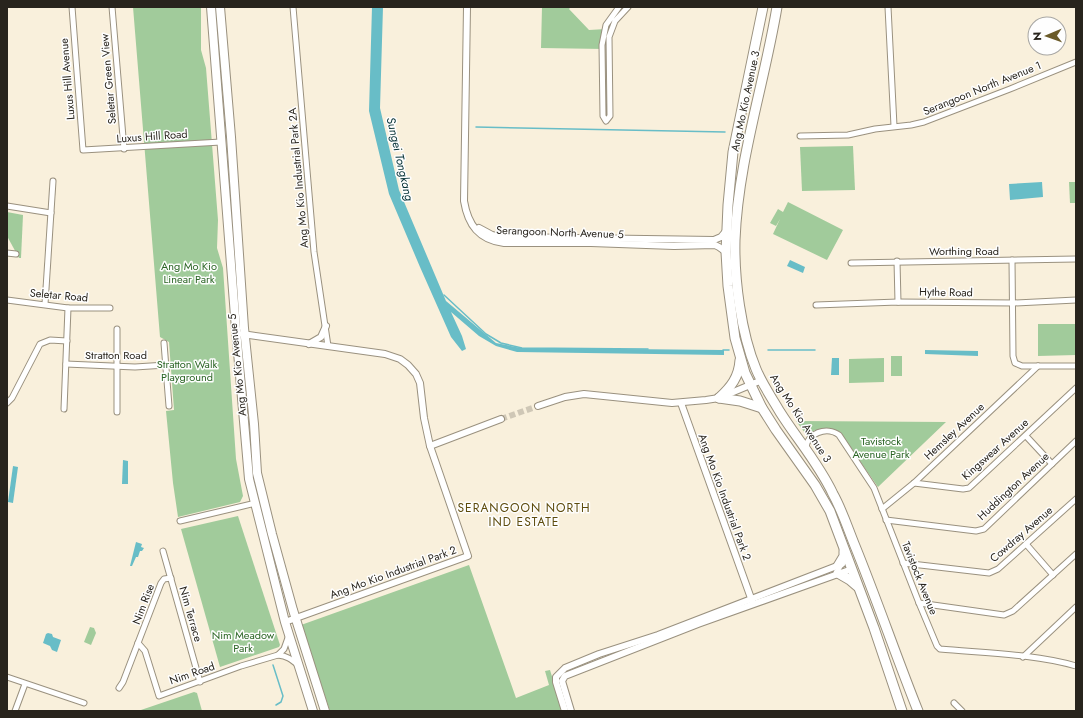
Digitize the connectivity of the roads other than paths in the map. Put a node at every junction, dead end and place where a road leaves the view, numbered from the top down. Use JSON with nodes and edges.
{"nodes":[{"id":1,"x":72,"y":7,"type":"edge"},
{"id":2,"x":112,"y":7,"type":"edge"},
{"id":3,"x":211,"y":7,"type":"edge"},
{"id":4,"x":220,"y":7,"type":"edge"},
{"id":5,"x":293,"y":7,"type":"edge"},
{"id":6,"x":468,"y":7,"type":"edge"},
{"id":7,"x":471,"y":7,"type":"edge"},
{"id":8,"x":619,"y":7,"type":"edge"},
{"id":9,"x":628,"y":7,"type":"edge"},
{"id":10,"x":759,"y":7,"type":"edge"},
{"id":11,"x":763,"y":7,"type":"edge"},
{"id":12,"x":777,"y":7,"type":"edge"},
{"id":13,"x":785,"y":7,"type":"edge"},
{"id":14,"x":888,"y":7,"type":"edge"},
{"id":15,"x":775,"y":19,"type":"junction"},
{"id":16,"x":760,"y":20,"type":"junction"},
{"id":17,"x":1076,"y":62,"type":"edge"},
{"id":18,"x":748,"y":79,"type":"junction"},
{"id":19,"x":761,"y":83,"type":"junction"},
{"id":20,"x":610,"y":107,"type":"junction"},
{"id":21,"x":603,"y":108,"type":"junction"},
{"id":22,"x":894,"y":126,"type":"junction"},
{"id":23,"x":800,"y":136,"type":"dead end"},
{"id":24,"x":221,"y":142,"type":"junction"},
{"id":25,"x":124,"y":149,"type":"junction"},
{"id":26,"x":83,"y":150,"type":"joint"},
{"id":27,"x":234,"y":177,"type":"junction"},
{"id":28,"x":53,"y":181,"type":"dead end"},
{"id":29,"x":224,"y":184,"type":"junction"},
{"id":30,"x":7,"y":206,"type":"edge"},
{"id":31,"x":51,"y":213,"type":"junction"},
{"id":32,"x":726,"y":231,"type":"junction"},
{"id":33,"x":726,"y":252,"type":"junction"},
{"id":34,"x":7,"y":253,"type":"edge"},
{"id":35,"x":16,"y":254,"type":"dead end"},
{"id":36,"x":1076,"y":259,"type":"edge"},
{"id":37,"x":1012,"y":260,"type":"junction"},
{"id":38,"x":897,"y":261,"type":"junction"},
{"id":39,"x":851,"y":263,"type":"dead end"},
{"id":40,"x":7,"y":300,"type":"edge"},
{"id":41,"x":1076,"y":300,"type":"edge"},
{"id":42,"x":898,"y":302,"type":"junction"},
{"id":43,"x":1012,"y":303,"type":"junction"},
{"id":44,"x":45,"y":304,"type":"junction"},
{"id":45,"x":816,"y":305,"type":"dead end"},
{"id":46,"x":68,"y":308,"type":"junction"},
{"id":47,"x":110,"y":308,"type":"dead end"},
{"id":48,"x":326,"y":326,"type":"junction"},
{"id":49,"x":117,"y":329,"type":"dead end"},
{"id":50,"x":241,"y":335,"type":"junction"},
{"id":51,"x":67,"y":341,"type":"junction"},
{"id":52,"x":164,"y":343,"type":"dead end"},
{"id":53,"x":309,"y":344,"type":"junction"},
{"id":54,"x":328,"y":346,"type":"junction"},
{"id":55,"x":740,"y":358,"type":"junction"},
{"id":56,"x":66,"y":364,"type":"junction"},
{"id":57,"x":166,"y":365,"type":"junction"},
{"id":58,"x":116,"y":366,"type":"junction"},
{"id":59,"x":1038,"y":366,"type":"junction"},
{"id":60,"x":1076,"y":366,"type":"edge"},
{"id":61,"x":762,"y":380,"type":"junction"},
{"id":62,"x":751,"y":385,"type":"junction"},
{"id":63,"x":1076,"y":388,"type":"edge"},
{"id":64,"x":720,"y":398,"type":"junction"},
{"id":65,"x":7,"y":403,"type":"edge"},
{"id":66,"x":681,"y":403,"type":"junction"},
{"id":67,"x":169,"y":406,"type":"dead end"},
{"id":68,"x":538,"y":406,"type":"tunnel mouth"},
{"id":69,"x":762,"y":408,"type":"junction"},
{"id":70,"x":64,"y":409,"type":"dead end"},
{"id":71,"x":117,"y":412,"type":"dead end"},
{"id":72,"x":502,"y":419,"type":"tunnel mouth"},
{"id":73,"x":1026,"y":436,"type":"junction"},
{"id":74,"x":1076,"y":441,"type":"edge"},
{"id":75,"x":430,"y":446,"type":"junction"},
{"id":76,"x":806,"y":450,"type":"junction"},
{"id":77,"x":1052,"y":464,"type":"junction"},
{"id":78,"x":914,"y":483,"type":"junction"},
{"id":79,"x":1076,"y":499,"type":"edge"},
{"id":80,"x":836,"y":500,"type":"junction"},
{"id":81,"x":256,"y":503,"type":"junction"},
{"id":82,"x":826,"y":504,"type":"junction"},
{"id":83,"x":882,"y":509,"type":"junction"},
{"id":84,"x":886,"y":520,"type":"junction"},
{"id":85,"x":180,"y":521,"type":"dead end"},
{"id":86,"x":1026,"y":544,"type":"junction"},
{"id":87,"x":844,"y":550,"type":"junction"},
{"id":88,"x":163,"y":551,"type":"dead end"},
{"id":89,"x":1076,"y":554,"type":"edge"},
{"id":90,"x":903,"y":563,"type":"junction"},
{"id":91,"x":850,"y":565,"type":"junction"},
{"id":92,"x":838,"y":569,"type":"junction"},
{"id":93,"x":1053,"y":575,"type":"junction"},
{"id":94,"x":171,"y":578,"type":"junction"},
{"id":95,"x":858,"y":587,"type":"junction"},
{"id":96,"x":752,"y":601,"type":"junction"},
{"id":97,"x":918,"y":603,"type":"junction"},
{"id":98,"x":1076,"y":607,"type":"edge"},
{"id":99,"x":295,"y":618,"type":"junction"},
{"id":100,"x":285,"y":622,"type":"junction"},
{"id":101,"x":289,"y":634,"type":"junction"},
{"id":102,"x":138,"y":643,"type":"junction"},
{"id":103,"x":278,"y":655,"type":"junction"},
{"id":104,"x":1023,"y":657,"type":"junction"},
{"id":105,"x":298,"y":665,"type":"junction"},
{"id":106,"x":1076,"y":666,"type":"edge"},
{"id":107,"x":7,"y":678,"type":"edge"},
{"id":108,"x":200,"y":682,"type":"junction"},
{"id":109,"x":24,"y":684,"type":"junction"},
{"id":110,"x":119,"y":688,"type":"dead end"},
{"id":111,"x":84,"y":703,"type":"dead end"},
{"id":112,"x":954,"y":703,"type":"dead end"},
{"id":113,"x":15,"y":711,"type":"edge"},
{"id":114,"x":313,"y":711,"type":"edge"},
{"id":115,"x":325,"y":711,"type":"edge"},
{"id":116,"x":565,"y":711,"type":"edge"},
{"id":117,"x":571,"y":711,"type":"edge"},
{"id":118,"x":902,"y":711,"type":"edge"},
{"id":119,"x":918,"y":711,"type":"edge"},
{"id":120,"x":962,"y":711,"type":"edge"}],
"edges":[{"from":1,"to":26,"type":"street","name":"Luxus Hill Avenue"},
{"from":2,"to":25,"type":"street","name":"Seletar Green View"},
{"from":3,"to":24,"type":"main road","name":"Ang Mo Kio Avenue 5"},
{"from":4,"to":27,"type":"main road","name":"Ang Mo Kio Avenue 5"},
{"from":5,"to":48,"type":"street","name":"Ang Mo Kio Industrial Park 2A"},
{"from":6,"to":33,"type":"street","name":"Serangoon North Avenue 5"},
{"from":7,"to":32,"type":"street","name":"Serangoon North Avenue 5"},
{"from":8,"to":21,"type":"street"},
{"from":9,"to":20,"type":"street"},
{"from":10,"to":16,"type":"highway"},
{"from":11,"to":16,"type":"highway","name":"Ang Mo Kio Avenue 3"},
{"from":12,"to":15,"type":"highway","name":"Ang Mo Kio Avenue 3"},
{"from":13,"to":15,"type":"highway"},
{"from":14,"to":22,"type":"street"},
{"from":15,"to":19,"type":"highway","name":"Ang Mo Kio Avenue 3"},
{"from":16,"to":18,"type":"highway","name":"Ang Mo Kio Avenue 3"},
{"from":17,"to":22,"type":"street","name":"Serangoon North Avenue 1"},
{"from":18,"to":19,"type":"highway"},
{"from":18,"to":32,"type":"highway","name":"Ang Mo Kio Avenue 3"},
{"from":19,"to":61,"type":"highway","name":"Ang Mo Kio Avenue 3"},
{"from":20,"to":21,"type":"street"},
{"from":20,"to":21,"type":"street"},
{"from":22,"to":23,"type":"street","name":"Serangoon North Avenue 1"},
{"from":24,"to":25,"type":"street","name":"Luxus Hill Road"},
{"from":24,"to":29,"type":"main road","name":"Ang Mo Kio Avenue 5"},
{"from":25,"to":26,"type":"street","name":"Luxus Hill Road"},
{"from":27,"to":29,"type":"main road"},
{"from":27,"to":50,"type":"main road","name":"Ang Mo Kio Avenue 5"},
{"from":28,"to":31,"type":"street"},
{"from":29,"to":50,"type":"main road","name":"Ang Mo Kio Avenue 5"},
{"from":30,"to":31,"type":"street"},
{"from":31,"to":44,"type":"street"},
{"from":32,"to":33,"type":"highway","name":"Ang Mo Kio Avenue 3"},
{"from":33,"to":55,"type":"highway","name":"Ang Mo Kio Avenue 3"},
{"from":34,"to":35,"type":"street"},
{"from":36,"to":37,"type":"street","name":"Worthing Road"},
{"from":37,"to":38,"type":"street","name":"Worthing Road"},
{"from":37,"to":43,"type":"street"},
{"from":38,"to":39,"type":"street","name":"Worthing Road"},
{"from":38,"to":42,"type":"street"},
{"from":40,"to":44,"type":"street","name":"Seletar Road"},
{"from":41,"to":43,"type":"street","name":"Hythe Road"},
{"from":42,"to":43,"type":"street","name":"Hythe Road"},
{"from":42,"to":45,"type":"street","name":"Hythe Road"},
{"from":43,"to":59,"type":"street"},
{"from":44,"to":46,"type":"street","name":"Seletar Road"},
{"from":46,"to":47,"type":"street","name":"Seletar Road"},
{"from":46,"to":51,"type":"street"},
{"from":48,"to":53,"type":"street"},
{"from":48,"to":54,"type":"street","name":"Ang Mo Kio Industrial Park 2A"},
{"from":49,"to":58,"type":"street"},
{"from":50,"to":53,"type":"street","name":"Ang Mo Kio Industrial Park 2"},
{"from":50,"to":81,"type":"main road","name":"Ang Mo Kio Avenue 5"},
{"from":50,"to":99,"type":"main road","name":"Ang Mo Kio Avenue 5"},
{"from":51,"to":56,"type":"street"},
{"from":51,"to":65,"type":"street"},
{"from":52,"to":57,"type":"street"},
{"from":53,"to":54,"type":"street","name":"Ang Mo Kio Industrial Park 2"},
{"from":54,"to":75,"type":"street","name":"Ang Mo Kio Industrial Park 2"},
{"from":55,"to":62,"type":"highway","name":"Ang Mo Kio Avenue 3"},
{"from":55,"to":64,"type":"highway"},
{"from":56,"to":58,"type":"street","name":"Stratton Road"},
{"from":56,"to":70,"type":"street"},
{"from":57,"to":58,"type":"street","name":"Stratton Road"},
{"from":57,"to":67,"type":"street"},
{"from":58,"to":71,"type":"street"},
{"from":59,"to":60,"type":"street"},
{"from":59,"to":78,"type":"street","name":"Hemsley Avenue"},
{"from":61,"to":62,"type":"street"},
{"from":61,"to":76,"type":"highway","name":"Ang Mo Kio Avenue 3"},
{"from":62,"to":64,"type":"street"},
{"from":62,"to":69,"type":"highway","name":"Ang Mo Kio Avenue 3"},
{"from":63,"to":73,"type":"street","name":"Kingswear Avenue"},
{"from":64,"to":66,"type":"street"},
{"from":64,"to":69,"type":"highway"},
{"from":66,"to":68,"type":"street"},
{"from":66,"to":96,"type":"street","name":"Ang Mo Kio Industrial Park 2"},
{"from":69,"to":82,"type":"highway","name":"Ang Mo Kio Avenue 3"},
{"from":72,"to":75,"type":"street"},
{"from":73,"to":77,"type":"street"},
{"from":73,"to":78,"type":"street","name":"Kingswear Avenue"},
{"from":74,"to":77,"type":"street","name":"Huddington Avenue"},
{"from":75,"to":99,"type":"street","name":"Ang Mo Kio Industrial Park 2"},
{"from":76,"to":80,"type":"highway","name":"Ang Mo Kio Avenue 3"},
{"from":76,"to":83,"type":"street","name":"Tavistock Avenue"},
{"from":77,"to":84,"type":"street","name":"Huddington Avenue"},
{"from":78,"to":83,"type":"street","name":"Hemsley Avenue"},
{"from":79,"to":86,"type":"street","name":"Cowdray Avenue"},
{"from":80,"to":82,"type":"highway"},
{"from":80,"to":119,"type":"highway","name":"Ang Mo Kio Avenue 3"},
{"from":81,"to":85,"type":"street"},
{"from":81,"to":100,"type":"main road","name":"Ang Mo Kio Avenue 5"},
{"from":82,"to":87,"type":"highway","name":"Ang Mo Kio Avenue 3"},
{"from":83,"to":84,"type":"street","name":"Tavistock Avenue"},
{"from":84,"to":90,"type":"street","name":"Tavistock Avenue"},
{"from":86,"to":90,"type":"street","name":"Cowdray Avenue"},
{"from":86,"to":93,"type":"street"},
{"from":87,"to":91,"type":"highway","name":"Ang Mo Kio Avenue 3"},
{"from":87,"to":92,"type":"highway"},
{"from":88,"to":94,"type":"street","name":"Nim Terrace"},
{"from":89,"to":93,"type":"street"},
{"from":90,"to":97,"type":"street","name":"Tavistock Avenue"},
{"from":91,"to":92,"type":"street"},
{"from":91,"to":95,"type":"highway","name":"Ang Mo Kio Avenue 3"},
{"from":92,"to":95,"type":"highway"},
{"from":92,"to":96,"type":"street"},
{"from":93,"to":97,"type":"street"},
{"from":94,"to":102,"type":"street","name":"Nim Rise"},
{"from":94,"to":108,"type":"street","name":"Nim Terrace"},
{"from":95,"to":118,"type":"highway","name":"Ang Mo Kio Avenue 3"},
{"from":96,"to":116,"type":"street"},
{"from":96,"to":117,"type":"street"},
{"from":97,"to":104,"type":"street","name":"Tavistock Avenue"},
{"from":98,"to":104,"type":"street"},
{"from":99,"to":100,"type":"street","name":"Ang Mo Kio Industrial Park 2"},
{"from":99,"to":115,"type":"main road","name":"Ang Mo Kio Avenue 5"},
{"from":100,"to":101,"type":"main road","name":"Ang Mo Kio Avenue 5"},
{"from":101,"to":103,"type":"street"},
{"from":101,"to":105,"type":"main road","name":"Ang Mo Kio Avenue 5"},
{"from":102,"to":108,"type":"street","name":"Nim Road"},
{"from":102,"to":110,"type":"street","name":"Nim Rise"},
{"from":103,"to":105,"type":"street"},
{"from":103,"to":108,"type":"street","name":"Nim Road"},
{"from":104,"to":106,"type":"street","name":"Tavistock Avenue"},
{"from":105,"to":114,"type":"main road","name":"Ang Mo Kio Avenue 5"},
{"from":107,"to":109,"type":"street"},
{"from":109,"to":111,"type":"street"},
{"from":109,"to":113,"type":"street"},
{"from":112,"to":120,"type":"street"}]}
